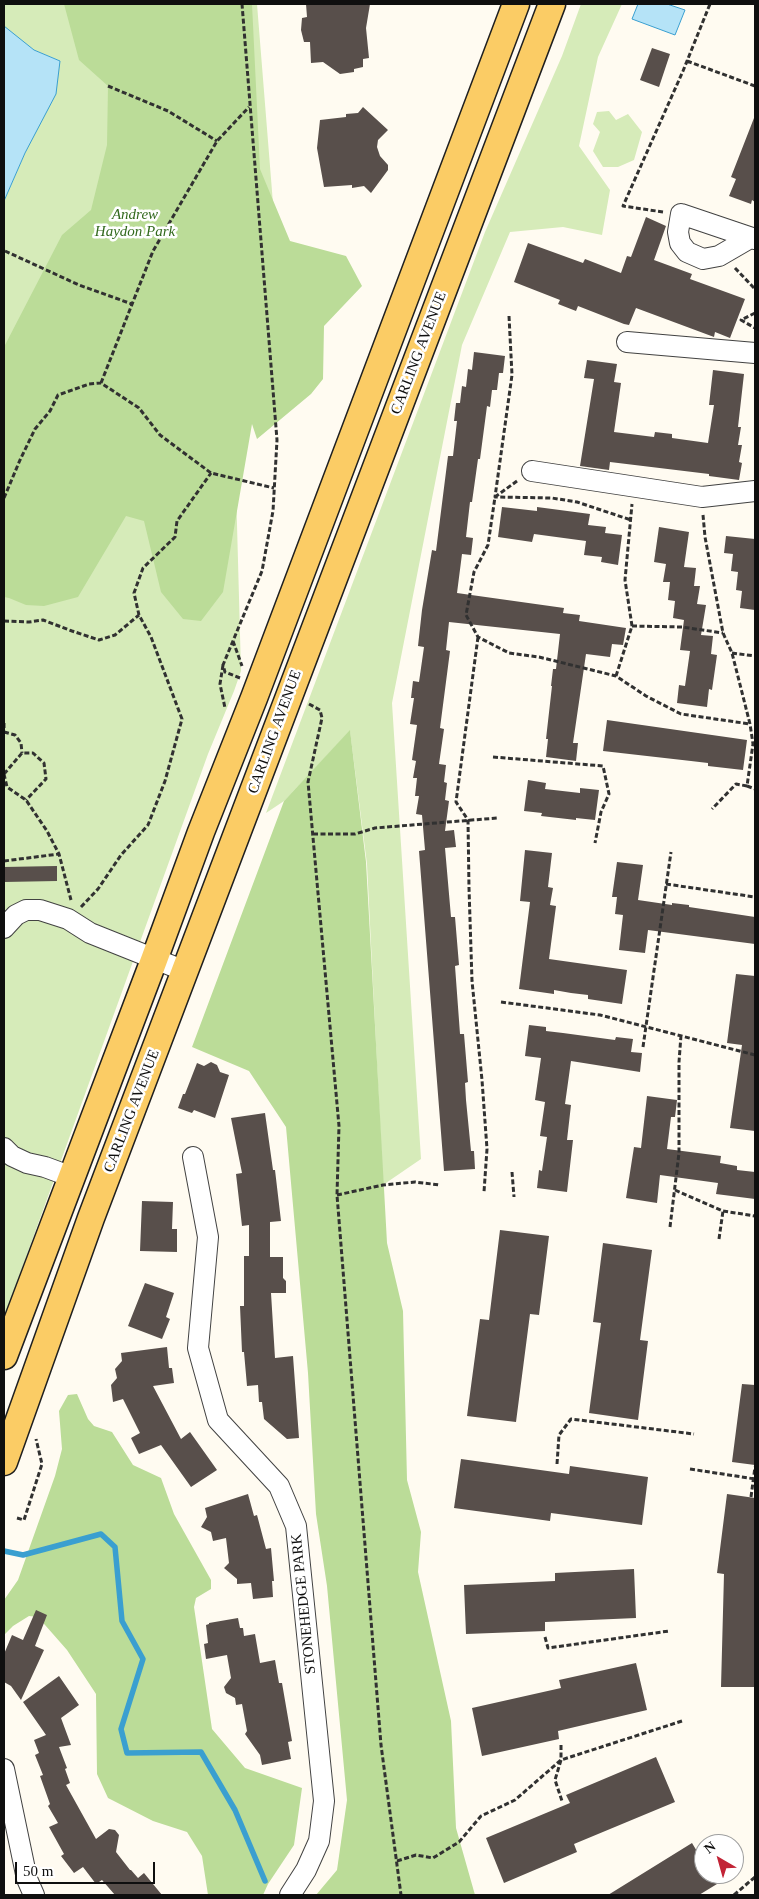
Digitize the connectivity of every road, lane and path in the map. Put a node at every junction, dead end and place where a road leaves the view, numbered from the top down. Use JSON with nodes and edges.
{"nodes":[{"id":1,"x":242,"y":4,"type":"edge"},
{"id":2,"x":516,"y":4,"type":"edge"},
{"id":3,"x":552,"y":4,"type":"edge"},
{"id":4,"x":710,"y":4,"type":"edge"},
{"id":5,"x":687,"y":61,"type":"junction"},
{"id":6,"x":108,"y":86,"type":"dead end"},
{"id":7,"x":755,"y":86,"type":"edge"},
{"id":8,"x":249,"y":107,"type":"junction"},
{"id":9,"x":217,"y":141,"type":"junction"},
{"id":10,"x":681,"y":214,"type":"junction"},
{"id":11,"x":752,"y":238,"type":"edge"},
{"id":12,"x":5,"y":251,"type":"dead end"},
{"id":13,"x":718,"y":256,"type":"junction"},
{"id":14,"x":755,"y":289,"type":"edge"},
{"id":15,"x":132,"y":304,"type":"junction"},
{"id":16,"x":755,"y":313,"type":"edge"},
{"id":17,"x":509,"y":316,"type":"dead end"},
{"id":18,"x":755,"y":328,"type":"edge"},
{"id":19,"x":627,"y":342,"type":"dead end"},
{"id":20,"x":755,"y":353,"type":"edge"},
{"id":21,"x":101,"y":383,"type":"junction"},
{"id":22,"x":532,"y":471,"type":"joint"},
{"id":23,"x":212,"y":473,"type":"junction"},
{"id":24,"x":633,"y":486,"type":"junction"},
{"id":25,"x":274,"y":488,"type":"junction"},
{"id":26,"x":755,"y":491,"type":"edge"},
{"id":27,"x":495,"y":497,"type":"junction"},
{"id":28,"x":702,"y":497,"type":"junction"},
{"id":29,"x":4,"y":498,"type":"edge"},
{"id":30,"x":630,"y":520,"type":"junction"},
{"id":31,"x":139,"y":615,"type":"junction"},
{"id":32,"x":4,"y":621,"type":"edge"},
{"id":33,"x":632,"y":626,"type":"junction"},
{"id":34,"x":723,"y":633,"type":"junction"},
{"id":35,"x":478,"y":637,"type":"junction"},
{"id":36,"x":233,"y":641,"type":"junction"},
{"id":37,"x":732,"y":653,"type":"junction"},
{"id":38,"x":755,"y":656,"type":"edge"},
{"id":39,"x":223,"y":665,"type":"junction"},
{"id":40,"x":244,"y":668,"type":"dead end"},
{"id":41,"x":616,"y":676,"type":"junction"},
{"id":42,"x":240,"y":678,"type":"dead end"},
{"id":43,"x":303,"y":701,"type":"dead end"},
{"id":44,"x":226,"y":710,"type":"dead end"},
{"id":45,"x":4,"y":722,"type":"edge"},
{"id":46,"x":750,"y":724,"type":"junction"},
{"id":47,"x":4,"y":732,"type":"edge"},
{"id":48,"x":22,"y":753,"type":"junction"},
{"id":49,"x":493,"y":757,"type":"dead end"},
{"id":50,"x":4,"y":774,"type":"edge"},
{"id":51,"x":747,"y":786,"type":"junction"},
{"id":52,"x":5,"y":788,"type":"edge"},
{"id":53,"x":755,"y":790,"type":"edge"},
{"id":54,"x":26,"y":800,"type":"junction"},
{"id":55,"x":712,"y":808,"type":"dead end"},
{"id":56,"x":497,"y":818,"type":"dead end"},
{"id":57,"x":468,"y":820,"type":"junction"},
{"id":58,"x":313,"y":834,"type":"junction"},
{"id":59,"x":595,"y":843,"type":"dead end"},
{"id":60,"x":671,"y":852,"type":"dead end"},
{"id":61,"x":59,"y":854,"type":"junction"},
{"id":62,"x":4,"y":861,"type":"edge"},
{"id":63,"x":666,"y":884,"type":"junction"},
{"id":64,"x":755,"y":897,"type":"edge"},
{"id":65,"x":78,"y":916,"type":"junction"},
{"id":66,"x":4,"y":928,"type":"edge"},
{"id":67,"x":154,"y":960,"type":"junction"},
{"id":68,"x":185,"y":971,"type":"junction"},
{"id":69,"x":502,"y":1002,"type":"dead end"},
{"id":70,"x":646,"y":1026,"type":"junction"},
{"id":71,"x":681,"y":1035,"type":"junction"},
{"id":72,"x":643,"y":1047,"type":"dead end"},
{"id":73,"x":755,"y":1055,"type":"edge"},
{"id":74,"x":4,"y":1148,"type":"edge"},
{"id":75,"x":194,"y":1157,"type":"dead end"},
{"id":76,"x":512,"y":1172,"type":"dead end"},
{"id":77,"x":72,"y":1177,"type":"junction"},
{"id":78,"x":440,"y":1184,"type":"dead end"},
{"id":79,"x":675,"y":1190,"type":"junction"},
{"id":80,"x":484,"y":1192,"type":"dead end"},
{"id":81,"x":337,"y":1195,"type":"junction"},
{"id":82,"x":514,"y":1197,"type":"dead end"},
{"id":83,"x":723,"y":1211,"type":"junction"},
{"id":84,"x":755,"y":1216,"type":"edge"},
{"id":85,"x":670,"y":1227,"type":"dead end"},
{"id":86,"x":720,"y":1239,"type":"dead end"},
{"id":87,"x":4,"y":1356,"type":"edge"},
{"id":88,"x":694,"y":1434,"type":"dead end"},
{"id":89,"x":36,"y":1437,"type":"dead end"},
{"id":90,"x":4,"y":1462,"type":"edge"},
{"id":91,"x":557,"y":1464,"type":"dead end"},
{"id":92,"x":755,"y":1467,"type":"edge"},
{"id":93,"x":690,"y":1469,"type":"dead end"},
{"id":94,"x":754,"y":1479,"type":"edge"},
{"id":95,"x":751,"y":1497,"type":"dead end"},
{"id":96,"x":17,"y":1518,"type":"dead end"},
{"id":97,"x":669,"y":1631,"type":"dead end"},
{"id":98,"x":545,"y":1637,"type":"dead end"},
{"id":99,"x":682,"y":1721,"type":"dead end"},
{"id":100,"x":560,"y":1745,"type":"dead end"},
{"id":101,"x":561,"y":1760,"type":"junction"},
{"id":102,"x":4,"y":1769,"type":"edge"},
{"id":103,"x":562,"y":1801,"type":"dead end"},
{"id":104,"x":397,"y":1862,"type":"junction"},
{"id":105,"x":755,"y":1877,"type":"edge"},
{"id":106,"x":34,"y":1895,"type":"edge"},
{"id":107,"x":290,"y":1895,"type":"edge"},
{"id":108,"x":401,"y":1895,"type":"edge"},
{"id":109,"x":734,"y":1895,"type":"edge"}],
"edges":[{"from":1,"to":8,"type":"path"},
{"from":2,"to":67,"type":"main road","name":"CARLING AVENUE"},
{"from":3,"to":68,"type":"main road","name":"CARLING AVENUE"},
{"from":4,"to":5,"type":"path"},
{"from":5,"to":7,"type":"path"},
{"from":5,"to":10,"type":"path"},
{"from":6,"to":9,"type":"path"},
{"from":8,"to":9,"type":"path"},
{"from":8,"to":25,"type":"path"},
{"from":9,"to":15,"type":"path"},
{"from":10,"to":11,"type":"street"},
{"from":10,"to":13,"type":"street"},
{"from":11,"to":13,"type":"street"},
{"from":12,"to":15,"type":"path"},
{"from":13,"to":14,"type":"path"},
{"from":15,"to":21,"type":"path"},
{"from":16,"to":18,"type":"path"},
{"from":17,"to":27,"type":"path"},
{"from":19,"to":20,"type":"street"},
{"from":21,"to":23,"type":"path"},
{"from":21,"to":29,"type":"path"},
{"from":22,"to":24,"type":"street"},
{"from":22,"to":27,"type":"path"},
{"from":23,"to":25,"type":"path"},
{"from":23,"to":31,"type":"path"},
{"from":24,"to":28,"type":"street"},
{"from":24,"to":30,"type":"path"},
{"from":25,"to":36,"type":"path"},
{"from":26,"to":28,"type":"street"},
{"from":27,"to":30,"type":"path"},
{"from":27,"to":35,"type":"path"},
{"from":28,"to":34,"type":"path"},
{"from":30,"to":33,"type":"path"},
{"from":31,"to":32,"type":"path"},
{"from":31,"to":65,"type":"path"},
{"from":33,"to":34,"type":"path"},
{"from":33,"to":41,"type":"path"},
{"from":34,"to":37,"type":"path"},
{"from":35,"to":41,"type":"path"},
{"from":35,"to":57,"type":"path"},
{"from":36,"to":39,"type":"path"},
{"from":36,"to":40,"type":"path"},
{"from":37,"to":38,"type":"path"},
{"from":37,"to":46,"type":"path"},
{"from":39,"to":42,"type":"path"},
{"from":39,"to":44,"type":"path"},
{"from":41,"to":46,"type":"path"},
{"from":43,"to":58,"type":"path"},
{"from":45,"to":47,"type":"path"},
{"from":46,"to":51,"type":"path"},
{"from":47,"to":48,"type":"path"},
{"from":48,"to":50,"type":"path"},
{"from":48,"to":54,"type":"path"},
{"from":49,"to":59,"type":"path"},
{"from":50,"to":52,"type":"path"},
{"from":51,"to":53,"type":"path"},
{"from":51,"to":55,"type":"path"},
{"from":52,"to":54,"type":"path"},
{"from":54,"to":61,"type":"path"},
{"from":56,"to":57,"type":"path"},
{"from":57,"to":58,"type":"path"},
{"from":57,"to":80,"type":"path"},
{"from":58,"to":81,"type":"path"},
{"from":60,"to":63,"type":"path"},
{"from":61,"to":62,"type":"path"},
{"from":61,"to":65,"type":"path"},
{"from":63,"to":64,"type":"path"},
{"from":63,"to":70,"type":"path"},
{"from":65,"to":66,"type":"street"},
{"from":65,"to":67,"type":"street"},
{"from":67,"to":68,"type":"street"},
{"from":67,"to":77,"type":"main road","name":"CARLING AVENUE"},
{"from":68,"to":90,"type":"main road","name":"CARLING AVENUE"},
{"from":69,"to":70,"type":"path"},
{"from":70,"to":71,"type":"path"},
{"from":70,"to":72,"type":"path"},
{"from":71,"to":73,"type":"path"},
{"from":71,"to":79,"type":"path"},
{"from":74,"to":77,"type":"street"},
{"from":75,"to":107,"type":"street","name":"STONEHEDGE PARK"},
{"from":76,"to":82,"type":"path"},
{"from":77,"to":87,"type":"main road","name":"CARLING AVENUE"},
{"from":78,"to":81,"type":"path"},
{"from":79,"to":83,"type":"path"},
{"from":79,"to":85,"type":"path"},
{"from":81,"to":104,"type":"path"},
{"from":83,"to":84,"type":"path"},
{"from":83,"to":86,"type":"path"},
{"from":88,"to":91,"type":"path"},
{"from":89,"to":96,"type":"path"},
{"from":92,"to":94,"type":"path"},
{"from":93,"to":94,"type":"path"},
{"from":94,"to":95,"type":"path"},
{"from":97,"to":98,"type":"path"},
{"from":99,"to":101,"type":"path"},
{"from":100,"to":101,"type":"path"},
{"from":101,"to":103,"type":"path"},
{"from":101,"to":104,"type":"path"},
{"from":102,"to":106,"type":"street"},
{"from":104,"to":108,"type":"path"},
{"from":105,"to":109,"type":"path"}]}
